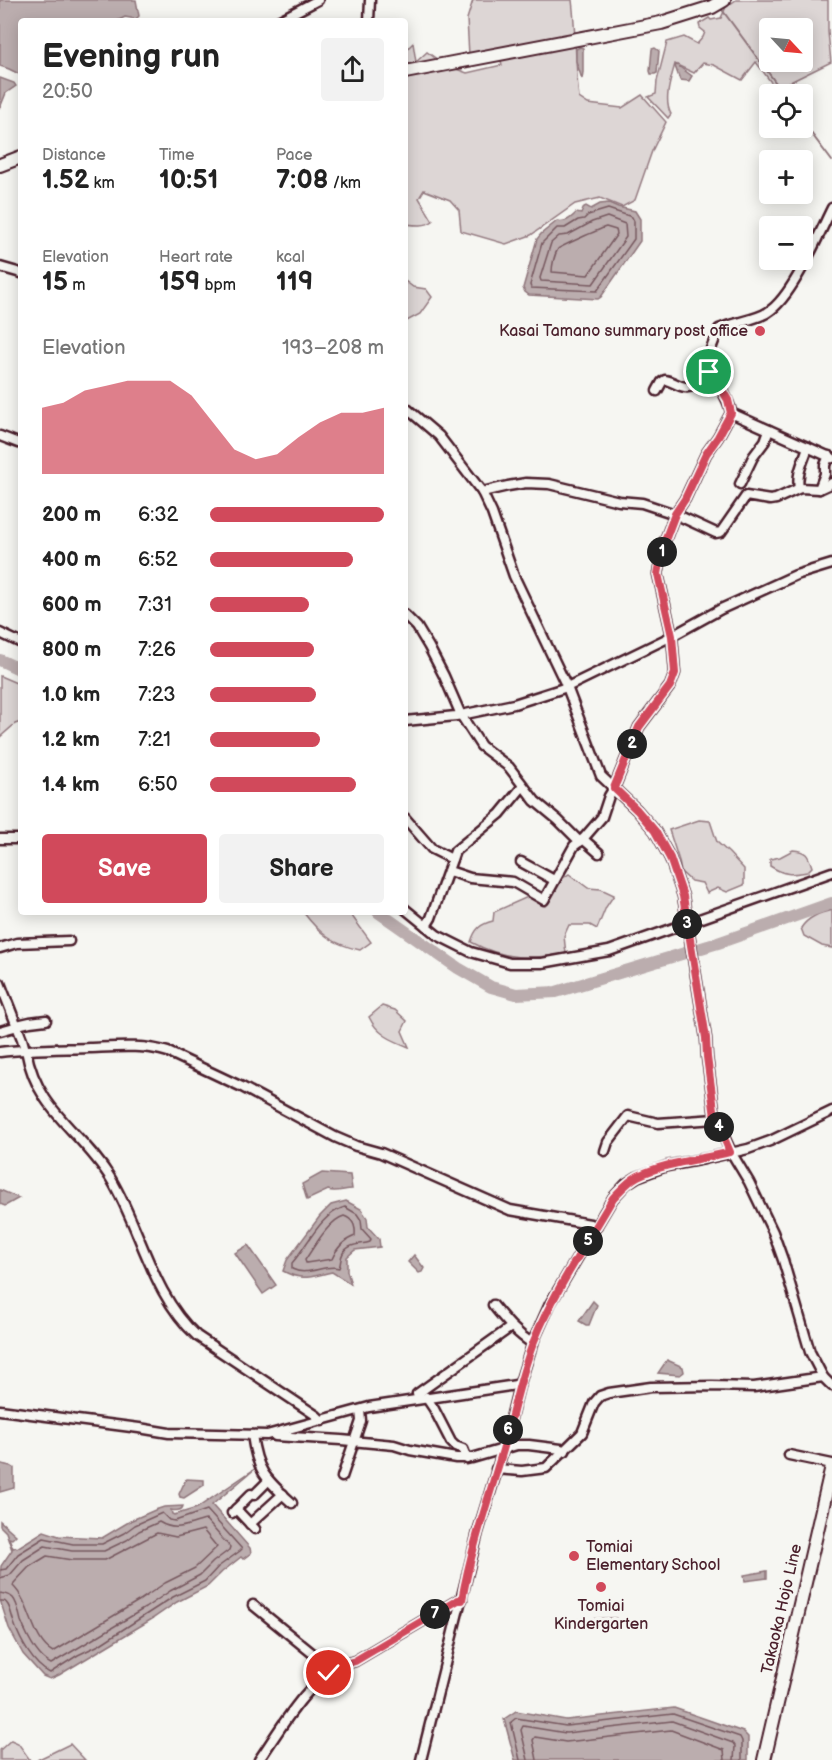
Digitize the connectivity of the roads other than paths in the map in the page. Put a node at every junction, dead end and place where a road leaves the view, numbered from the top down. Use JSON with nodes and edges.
{"nodes":[{"id":1,"x":318,"y":0,"type":"edge"},
{"id":2,"x":370,"y":0,"type":"edge"},
{"id":3,"x":724,"y":0,"type":"edge"},
{"id":4,"x":284,"y":18,"type":"edge"},
{"id":5,"x":369,"y":18,"type":"edge"},
{"id":6,"x":408,"y":71,"type":"edge"},
{"id":7,"x":18,"y":158,"type":"edge"},
{"id":8,"x":0,"y":165,"type":"edge"},
{"id":9,"x":832,"y":208,"type":"edge"},
{"id":10,"x":0,"y":267,"type":"edge"},
{"id":11,"x":18,"y":272,"type":"edge"},
{"id":12,"x":711,"y":371,"type":"junction"},
{"id":13,"x":657,"y":391,"type":"dead end"},
{"id":14,"x":408,"y":410,"type":"edge"},
{"id":15,"x":731,"y":413,"type":"junction"},
{"id":16,"x":769,"y":430,"type":"junction"},
{"id":17,"x":0,"y":436,"type":"edge"},
{"id":18,"x":18,"y":443,"type":"edge"},
{"id":19,"x":808,"y":447,"type":"junction"},
{"id":20,"x":830,"y":457,"type":"edge"},
{"id":21,"x":832,"y":483,"type":"edge"},
{"id":22,"x":740,"y":484,"type":"dead end"},
{"id":23,"x":799,"y":488,"type":"junction"},
{"id":24,"x":819,"y":489,"type":"junction"},
{"id":25,"x":482,"y":492,"type":"junction"},
{"id":26,"x":675,"y":514,"type":"junction"},
{"id":27,"x":832,"y":564,"type":"edge"},
{"id":28,"x":408,"y":618,"type":"edge"},
{"id":29,"x":0,"y":633,"type":"edge"},
{"id":30,"x":672,"y":636,"type":"junction"},
{"id":31,"x":18,"y":642,"type":"edge"},
{"id":32,"x":567,"y":687,"type":"junction"},
{"id":33,"x":461,"y":715,"type":"junction"},
{"id":34,"x":408,"y":721,"type":"edge"},
{"id":35,"x":523,"y":786,"type":"junction"},
{"id":36,"x":614,"y":788,"type":"junction"},
{"id":37,"x":408,"y":822,"type":"edge"},
{"id":38,"x":0,"y":839,"type":"edge"},
{"id":39,"x":18,"y":839,"type":"edge"},
{"id":40,"x":581,"y":841,"type":"junction"},
{"id":41,"x":598,"y":853,"type":"dead end"},
{"id":42,"x":452,"y":859,"type":"junction"},
{"id":43,"x":521,"y":862,"type":"dead end"},
{"id":44,"x":449,"y":871,"type":"junction"},
{"id":45,"x":832,"y":872,"type":"edge"},
{"id":46,"x":554,"y":880,"type":"junction"},
{"id":47,"x":408,"y":911,"type":"edge"},
{"id":48,"x":687,"y":924,"type":"junction"},
{"id":49,"x":426,"y":926,"type":"junction"},
{"id":50,"x":69,"y":941,"type":"dead end"},
{"id":51,"x":0,"y":948,"type":"edge"},
{"id":52,"x":0,"y":983,"type":"edge"},
{"id":53,"x":46,"y":1020,"type":"dead end"},
{"id":54,"x":17,"y":1025,"type":"junction"},
{"id":55,"x":0,"y":1032,"type":"edge"},
{"id":56,"x":26,"y":1050,"type":"junction"},
{"id":57,"x":0,"y":1052,"type":"edge"},
{"id":58,"x":832,"y":1111,"type":"edge"},
{"id":59,"x":716,"y":1119,"type":"junction"},
{"id":60,"x":605,"y":1151,"type":"dead end"},
{"id":61,"x":730,"y":1152,"type":"junction"},
{"id":62,"x":596,"y":1227,"type":"junction"},
{"id":63,"x":493,"y":1305,"type":"dead end"},
{"id":64,"x":511,"y":1327,"type":"junction"},
{"id":65,"x":533,"y":1344,"type":"junction"},
{"id":66,"x":823,"y":1377,"type":"junction"},
{"id":67,"x":519,"y":1386,"type":"junction"},
{"id":68,"x":832,"y":1386,"type":"edge"},
{"id":69,"x":422,"y":1398,"type":"junction"},
{"id":70,"x":0,"y":1410,"type":"edge"},
{"id":71,"x":360,"y":1410,"type":"junction"},
{"id":72,"x":322,"y":1420,"type":"junction"},
{"id":73,"x":273,"y":1434,"type":"junction"},
{"id":74,"x":252,"y":1435,"type":"junction"},
{"id":75,"x":354,"y":1441,"type":"junction"},
{"id":76,"x":503,"y":1448,"type":"junction"},
{"id":77,"x":565,"y":1451,"type":"junction"},
{"id":78,"x":789,"y":1455,"type":"dead end"},
{"id":79,"x":467,"y":1459,"type":"junction"},
{"id":80,"x":832,"y":1465,"type":"edge"},
{"id":81,"x":496,"y":1469,"type":"junction"},
{"id":82,"x":342,"y":1477,"type":"dead end"},
{"id":83,"x":268,"y":1481,"type":"junction"},
{"id":84,"x":282,"y":1494,"type":"junction"},
{"id":85,"x":292,"y":1503,"type":"dead end"},
{"id":86,"x":462,"y":1600,"type":"junction"},
{"id":87,"x":253,"y":1605,"type":"dead end"},
{"id":88,"x":333,"y":1670,"type":"junction"},
{"id":89,"x":259,"y":1760,"type":"edge"},
{"id":90,"x":421,"y":1760,"type":"edge"},
{"id":91,"x":764,"y":1760,"type":"edge"}],
"edges":[{"from":1,"to":4,"type":"street"},
{"from":2,"to":5,"type":"street"},
{"from":3,"to":6,"type":"street"},
{"from":7,"to":8,"type":"street"},
{"from":9,"to":12,"type":"street"},
{"from":10,"to":11,"type":"street"},
{"from":12,"to":13,"type":"street"},
{"from":12,"to":15,"type":"street"},
{"from":14,"to":25,"type":"street"},
{"from":15,"to":16,"type":"street"},
{"from":15,"to":26,"type":"street"},
{"from":16,"to":19,"type":"street"},
{"from":16,"to":22,"type":"street"},
{"from":17,"to":18,"type":"street"},
{"from":19,"to":20,"type":"street"},
{"from":19,"to":23,"type":"street"},
{"from":20,"to":24,"type":"street"},
{"from":21,"to":24,"type":"street"},
{"from":23,"to":24,"type":"street"},
{"from":23,"to":26,"type":"street"},
{"from":25,"to":26,"type":"street"},
{"from":25,"to":32,"type":"street"},
{"from":26,"to":30,"type":"street"},
{"from":27,"to":30,"type":"street"},
{"from":28,"to":33,"type":"street"},
{"from":29,"to":31,"type":"street"},
{"from":30,"to":32,"type":"street"},
{"from":30,"to":36,"type":"street"},
{"from":32,"to":33,"type":"street"},
{"from":32,"to":36,"type":"street"},
{"from":33,"to":34,"type":"street"},
{"from":33,"to":35,"type":"street"},
{"from":35,"to":40,"type":"street"},
{"from":35,"to":42,"type":"street"},
{"from":36,"to":40,"type":"street"},
{"from":36,"to":48,"type":"street"},
{"from":37,"to":42,"type":"street"},
{"from":38,"to":39,"type":"street"},
{"from":40,"to":41,"type":"street"},
{"from":40,"to":46,"type":"street"},
{"from":42,"to":44,"type":"street"},
{"from":43,"to":46,"type":"street"},
{"from":44,"to":46,"type":"street"},
{"from":44,"to":49,"type":"street"},
{"from":45,"to":48,"type":"street"},
{"from":47,"to":49,"type":"street"},
{"from":48,"to":49,"type":"street"},
{"from":48,"to":59,"type":"street"},
{"from":50,"to":51,"type":"street"},
{"from":52,"to":54,"type":"street"},
{"from":53,"to":54,"type":"street"},
{"from":54,"to":55,"type":"street"},
{"from":54,"to":56,"type":"street"},
{"from":56,"to":57,"type":"street"},
{"from":56,"to":62,"type":"street"},
{"from":56,"to":72,"type":"street"},
{"from":58,"to":61,"type":"street"},
{"from":59,"to":60,"type":"street"},
{"from":59,"to":61,"type":"street"},
{"from":61,"to":62,"type":"street"},
{"from":61,"to":66,"type":"street"},
{"from":62,"to":65,"type":"street"},
{"from":63,"to":64,"type":"street"},
{"from":64,"to":65,"type":"street"},
{"from":64,"to":69,"type":"street"},
{"from":65,"to":67,"type":"street"},
{"from":66,"to":68,"type":"street"},
{"from":66,"to":77,"type":"street"},
{"from":67,"to":69,"type":"street"},
{"from":67,"to":76,"type":"street"},
{"from":69,"to":71,"type":"street"},
{"from":69,"to":79,"type":"street"},
{"from":70,"to":74,"type":"street"},
{"from":71,"to":72,"type":"street"},
{"from":71,"to":75,"type":"street"},
{"from":72,"to":73,"type":"street"},
{"from":73,"to":74,"type":"street"},
{"from":73,"to":75,"type":"street"},
{"from":74,"to":83,"type":"street"},
{"from":75,"to":79,"type":"street"},
{"from":75,"to":82,"type":"street"},
{"from":76,"to":77,"type":"street"},
{"from":76,"to":79,"type":"street"},
{"from":76,"to":81,"type":"street"},
{"from":77,"to":81,"type":"street"},
{"from":78,"to":80,"type":"street"},
{"from":80,"to":91,"type":"street","name":"Takaoka Hojo Line"},
{"from":81,"to":86,"type":"street"},
{"from":83,"to":84,"type":"street"},
{"from":83,"to":84,"type":"street"},
{"from":84,"to":85,"type":"street"},
{"from":86,"to":88,"type":"street"},
{"from":86,"to":90,"type":"street"},
{"from":87,"to":88,"type":"street"},
{"from":88,"to":89,"type":"street"}]}
